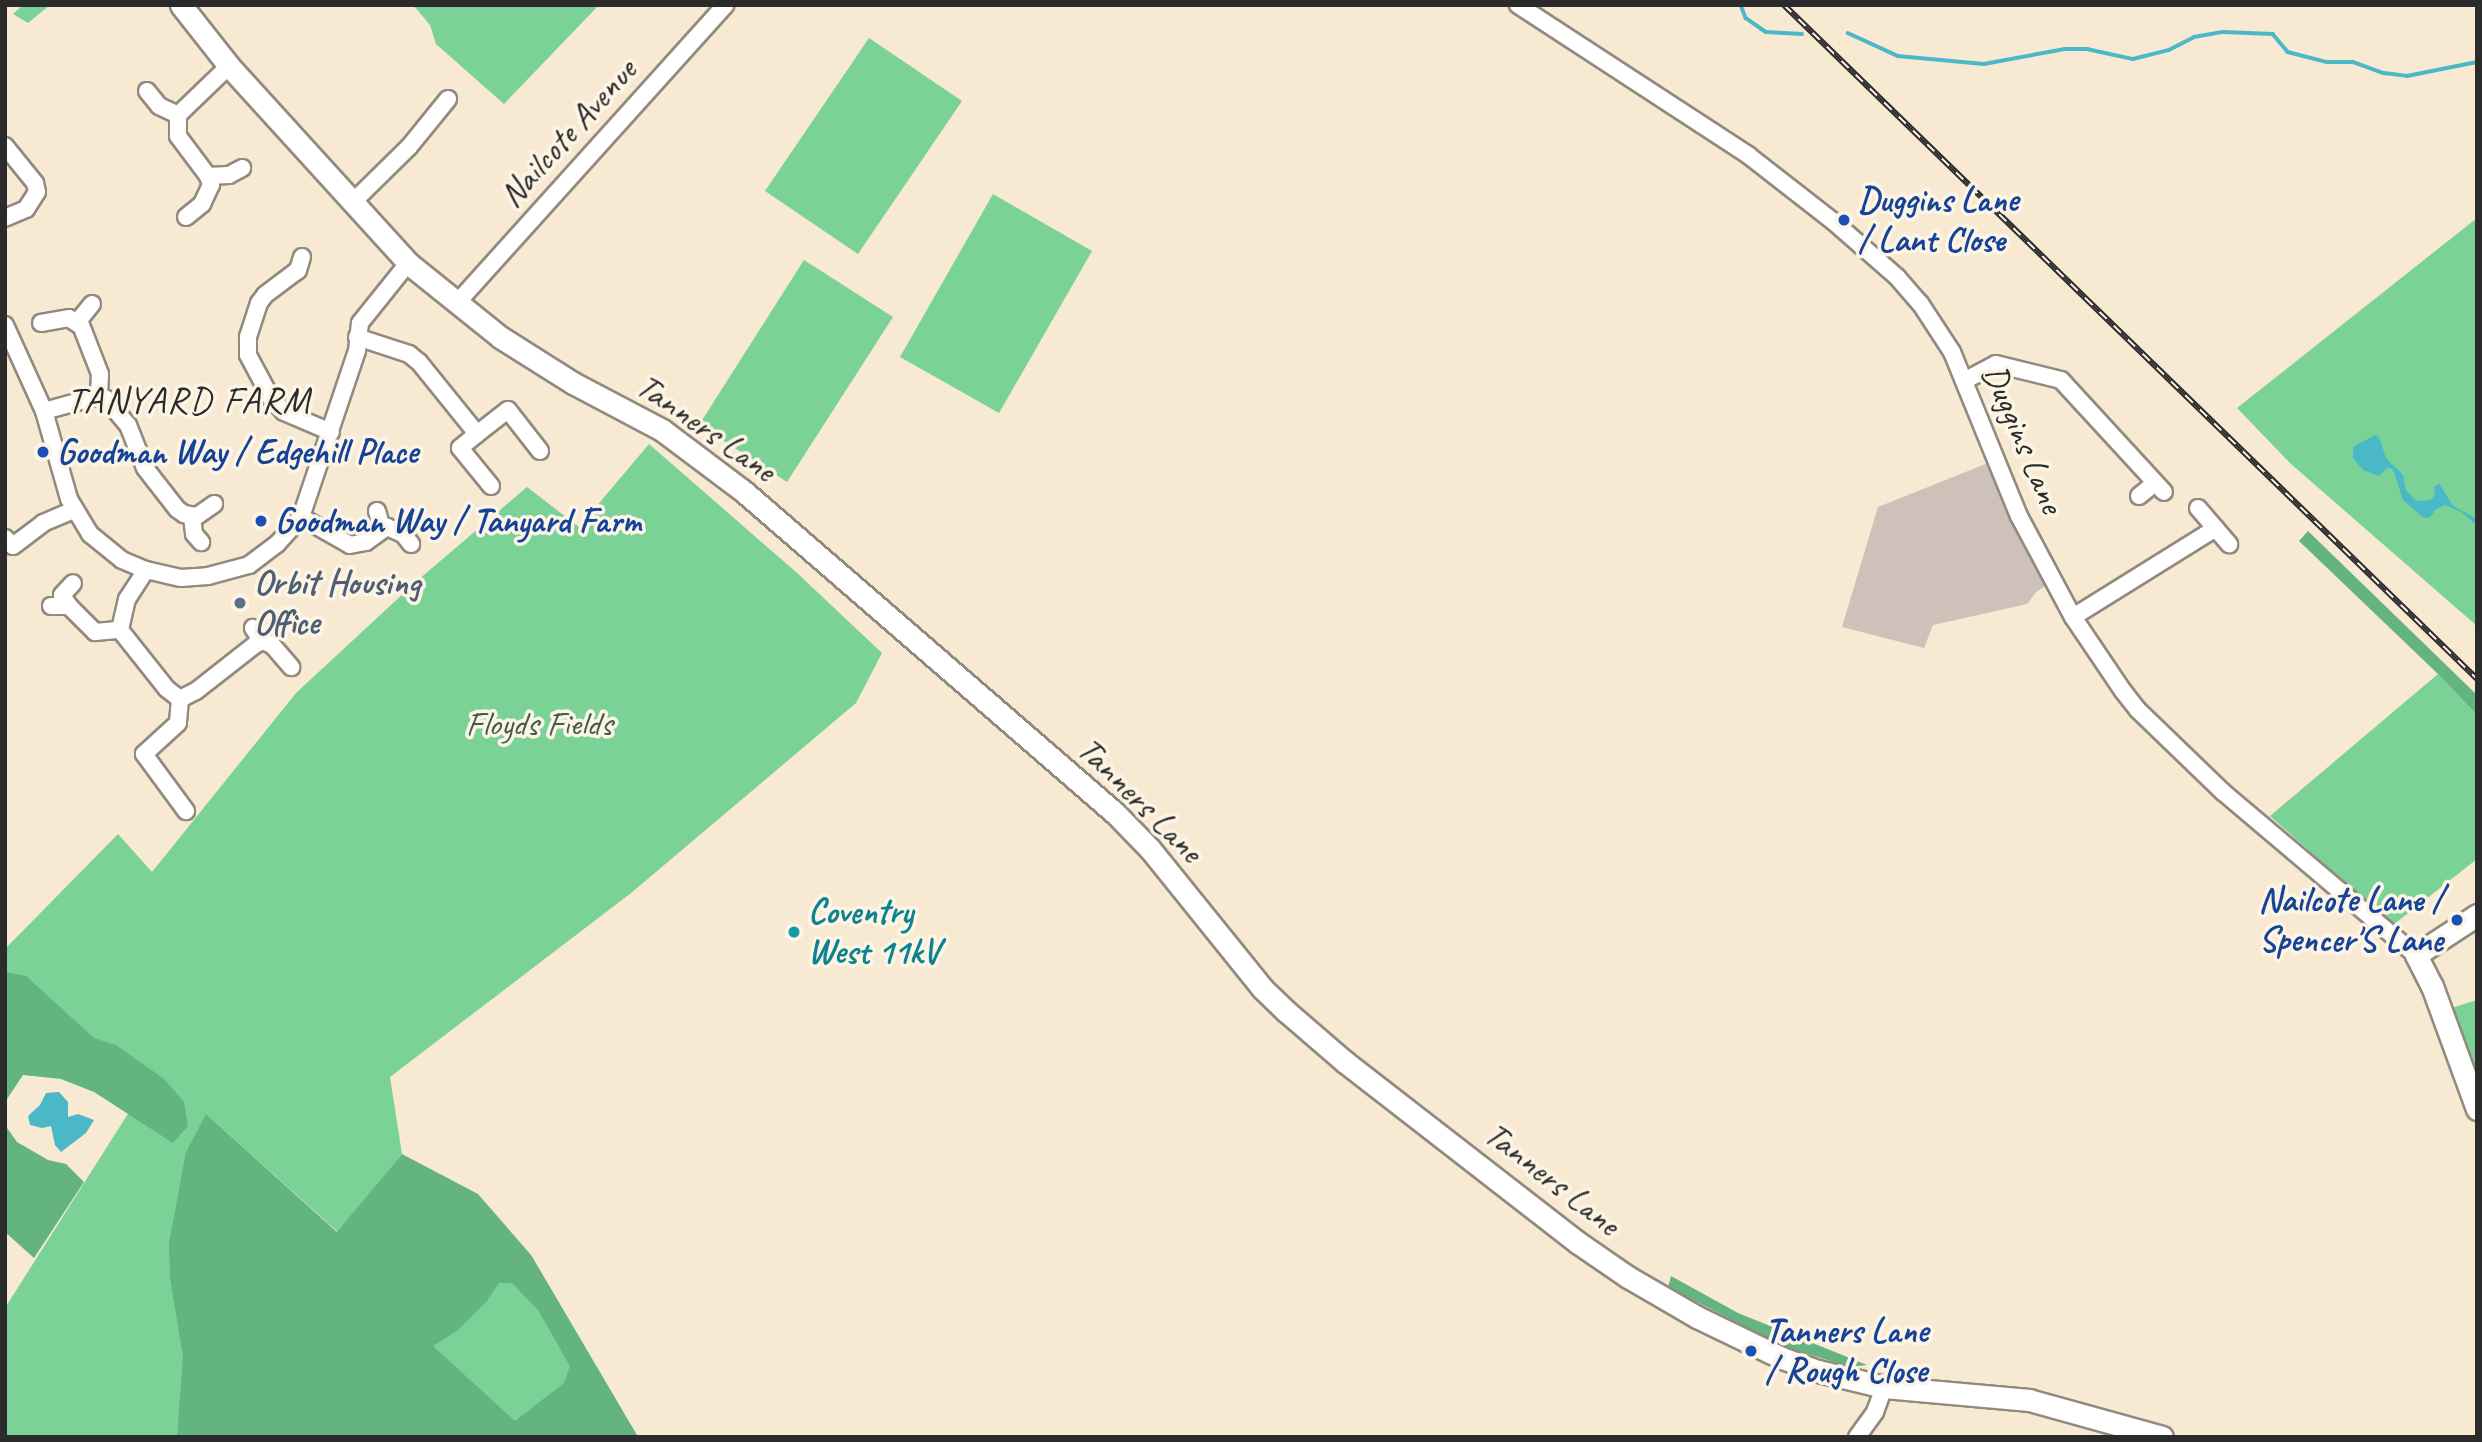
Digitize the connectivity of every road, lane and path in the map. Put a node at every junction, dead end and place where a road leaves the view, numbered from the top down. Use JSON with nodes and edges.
{"nodes":[{"id":1,"x":181,"y":5,"type":"edge"},
{"id":2,"x":725,"y":5,"type":"edge"},
{"id":3,"x":1518,"y":5,"type":"edge"},
{"id":4,"x":229,"y":65,"type":"junction"},
{"id":5,"x":146,"y":91,"type":"dead end"},
{"id":6,"x":448,"y":99,"type":"dead end"},
{"id":7,"x":178,"y":115,"type":"junction"},
{"id":8,"x":5,"y":146,"type":"edge"},
{"id":9,"x":242,"y":168,"type":"dead end"},
{"id":10,"x":208,"y":176,"type":"junction"},
{"id":11,"x":353,"y":202,"type":"junction"},
{"id":12,"x":186,"y":217,"type":"dead end"},
{"id":13,"x":5,"y":218,"type":"edge"},
{"id":14,"x":408,"y":263,"type":"junction"},
{"id":15,"x":315,"y":277,"type":"dead end"},
{"id":16,"x":457,"y":303,"type":"junction"},
{"id":17,"x":92,"y":304,"type":"dead end"},
{"id":18,"x":41,"y":323,"type":"dead end"},
{"id":19,"x":80,"y":326,"type":"junction"},
{"id":20,"x":7,"y":330,"type":"edge"},
{"id":21,"x":357,"y":337,"type":"junction"},
{"id":22,"x":1964,"y":381,"type":"junction"},
{"id":23,"x":99,"y":396,"type":"junction"},
{"id":24,"x":44,"y":411,"type":"junction"},
{"id":25,"x":331,"y":432,"type":"junction"},
{"id":26,"x":477,"y":434,"type":"junction"},
{"id":27,"x":540,"y":451,"type":"dead end"},
{"id":28,"x":491,"y":486,"type":"dead end"},
{"id":29,"x":2139,"y":496,"type":"dead end"},
{"id":30,"x":214,"y":504,"type":"dead end"},
{"id":31,"x":2198,"y":508,"type":"dead end"},
{"id":32,"x":73,"y":510,"type":"junction"},
{"id":33,"x":377,"y":511,"type":"dead end"},
{"id":34,"x":192,"y":517,"type":"junction"},
{"id":35,"x":301,"y":517,"type":"junction"},
{"id":36,"x":382,"y":528,"type":"junction"},
{"id":37,"x":2216,"y":528,"type":"junction"},
{"id":38,"x":201,"y":542,"type":"dead end"},
{"id":39,"x":411,"y":544,"type":"dead end"},
{"id":40,"x":2229,"y":544,"type":"dead end"},
{"id":41,"x":8,"y":547,"type":"edge"},
{"id":42,"x":146,"y":570,"type":"junction"},
{"id":43,"x":73,"y":583,"type":"dead end"},
{"id":44,"x":51,"y":606,"type":"dead end"},
{"id":45,"x":69,"y":606,"type":"junction"},
{"id":46,"x":2073,"y":617,"type":"junction"},
{"id":47,"x":120,"y":630,"type":"junction"},
{"id":48,"x":291,"y":667,"type":"dead end"},
{"id":49,"x":180,"y":699,"type":"junction"},
{"id":50,"x":186,"y":811,"type":"dead end"},
{"id":51,"x":2477,"y":915,"type":"edge"},
{"id":52,"x":2416,"y":955,"type":"junction"},
{"id":53,"x":2477,"y":1109,"type":"edge"},
{"id":54,"x":1884,"y":1387,"type":"junction"},
{"id":55,"x":1857,"y":1437,"type":"edge"},
{"id":56,"x":2162,"y":1437,"type":"edge"}],
"edges":[{"from":1,"to":4,"type":"main road","name":"Tanners Lane"},
{"from":2,"to":16,"type":"street","name":"Nailcote Avenue"},
{"from":3,"to":22,"type":"street","name":"Duggins Lane"},
{"from":4,"to":7,"type":"street"},
{"from":4,"to":11,"type":"main road","name":"Tanners Lane"},
{"from":5,"to":7,"type":"street"},
{"from":6,"to":11,"type":"street"},
{"from":7,"to":10,"type":"street"},
{"from":8,"to":13,"type":"street"},
{"from":9,"to":10,"type":"street"},
{"from":10,"to":12,"type":"street"},
{"from":11,"to":14,"type":"main road","name":"Tanners Lane"},
{"from":14,"to":16,"type":"main road","name":"Tanners Lane"},
{"from":14,"to":21,"type":"street"},
{"from":15,"to":25,"type":"street"},
{"from":16,"to":54,"type":"main road","name":"Tanners Lane"},
{"from":17,"to":19,"type":"street"},
{"from":18,"to":19,"type":"street"},
{"from":19,"to":23,"type":"street"},
{"from":20,"to":24,"type":"street"},
{"from":21,"to":25,"type":"street"},
{"from":21,"to":26,"type":"street"},
{"from":22,"to":29,"type":"street"},
{"from":22,"to":46,"type":"street","name":"Duggins Lane"},
{"from":23,"to":24,"type":"street"},
{"from":23,"to":34,"type":"street"},
{"from":24,"to":32,"type":"street"},
{"from":25,"to":35,"type":"street"},
{"from":26,"to":27,"type":"street"},
{"from":26,"to":28,"type":"street"},
{"from":30,"to":34,"type":"street"},
{"from":31,"to":37,"type":"street"},
{"from":32,"to":41,"type":"street"},
{"from":32,"to":42,"type":"street"},
{"from":33,"to":36,"type":"street"},
{"from":34,"to":38,"type":"street"},
{"from":35,"to":36,"type":"street"},
{"from":35,"to":42,"type":"street"},
{"from":36,"to":39,"type":"street"},
{"from":37,"to":40,"type":"street"},
{"from":37,"to":46,"type":"street"},
{"from":42,"to":47,"type":"street"},
{"from":43,"to":45,"type":"street"},
{"from":44,"to":45,"type":"street"},
{"from":45,"to":47,"type":"street"},
{"from":46,"to":52,"type":"street","name":"Duggins Lane"},
{"from":47,"to":49,"type":"street"},
{"from":48,"to":49,"type":"street"},
{"from":49,"to":50,"type":"street"},
{"from":51,"to":52,"type":"main road"},
{"from":52,"to":53,"type":"main road"},
{"from":54,"to":55,"type":"street"},
{"from":54,"to":56,"type":"main road","name":"Tanners Lane"}]}
